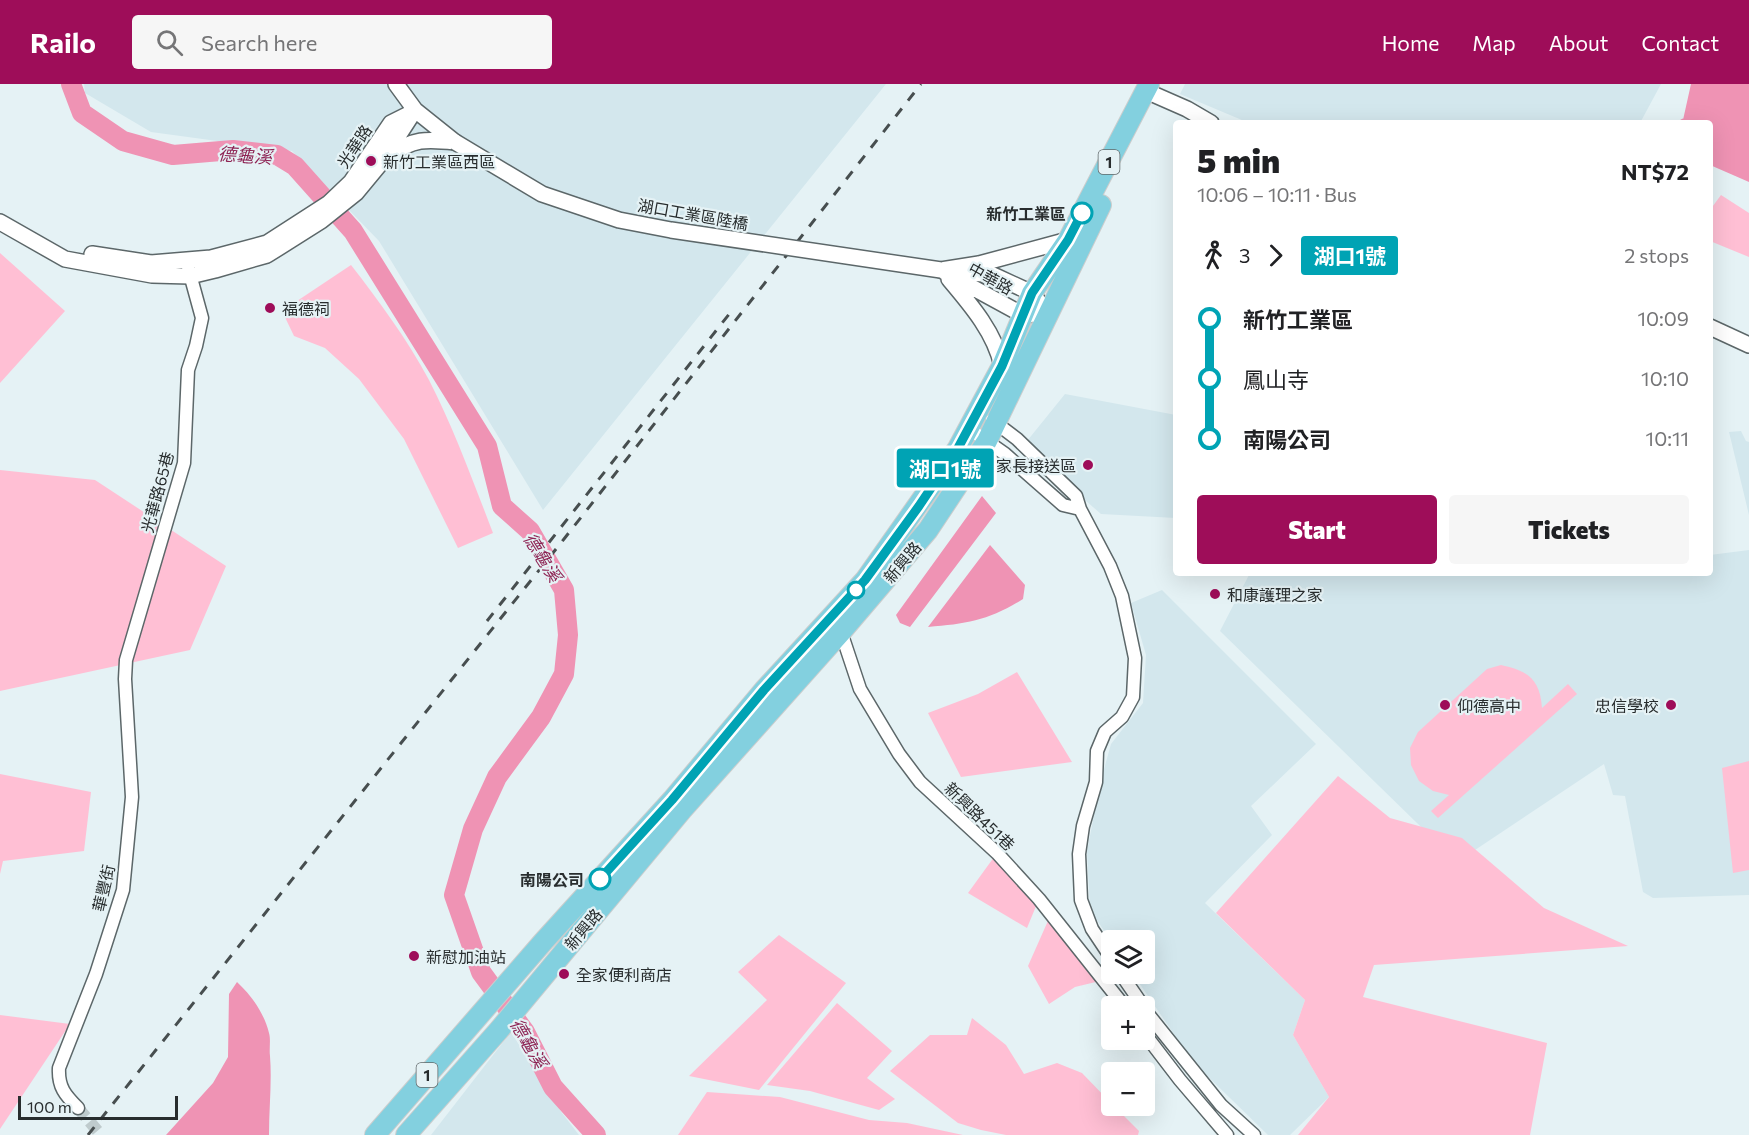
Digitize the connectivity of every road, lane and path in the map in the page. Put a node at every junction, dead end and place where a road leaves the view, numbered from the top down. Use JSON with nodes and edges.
{"nodes":[{"id":1,"x":396,"y":84,"type":"edge"},
{"id":2,"x":1152,"y":88,"type":"edge"},
{"id":3,"x":415,"y":110,"type":"junction"},
{"id":4,"x":1206,"y":120,"type":"edge"},
{"id":5,"x":454,"y":142,"type":"junction"},
{"id":6,"x":380,"y":164,"type":"junction"},
{"id":7,"x":336,"y":203,"type":"junction"},
{"id":8,"x":0,"y":213,"type":"edge"},
{"id":9,"x":322,"y":214,"type":"junction"},
{"id":10,"x":0,"y":222,"type":"edge"},
{"id":11,"x":1068,"y":240,"type":"junction"},
{"id":12,"x":186,"y":260,"type":"junction"},
{"id":13,"x":941,"y":270,"type":"junction"},
{"id":14,"x":190,"y":276,"type":"junction"},
{"id":15,"x":1032,"y":293,"type":"junction"},
{"id":16,"x":1047,"y":313,"type":"junction"},
{"id":17,"x":1023,"y":315,"type":"junction"},
{"id":18,"x":1713,"y":328,"type":"edge"},
{"id":19,"x":1749,"y":345,"type":"edge"},
{"id":20,"x":1002,"y":366,"type":"junction"},
{"id":21,"x":978,"y":410,"type":"junction"},
{"id":22,"x":996,"y":423,"type":"junction"},
{"id":23,"x":968,"y":428,"type":"junction"},
{"id":24,"x":987,"y":441,"type":"junction"},
{"id":25,"x":1080,"y":509,"type":"junction"},
{"id":26,"x":841,"y":632,"type":"junction"},
{"id":27,"x":126,"y":660,"type":"joint"},
{"id":28,"x":1101,"y":942,"type":"edge"},
{"id":29,"x":1116,"y":996,"type":"edge"},
{"id":30,"x":1155,"y":1022,"type":"edge"},
{"id":31,"x":1155,"y":1047,"type":"edge"},
{"id":32,"x":78,"y":1108,"type":"tunnel mouth"},
{"id":33,"x":375,"y":1135,"type":"edge"},
{"id":34,"x":406,"y":1135,"type":"edge"},
{"id":35,"x":1227,"y":1135,"type":"edge"},
{"id":36,"x":1254,"y":1135,"type":"edge"}],
"edges":[{"from":1,"to":3,"type":"street"},
{"from":2,"to":4,"type":"street"},
{"from":2,"to":11,"type":"main road","name":"新興路","number":"1"},
{"from":2,"to":16,"type":"main road","name":"新興路","number":"1"},
{"from":3,"to":5,"type":"street"},
{"from":3,"to":6,"type":"street","name":"光華路"},
{"from":3,"to":7,"type":"street","name":"光華路"},
{"from":5,"to":6,"type":"street"},
{"from":5,"to":13,"type":"street","name":"湖口工業區陸橋","bridge":true},
{"from":6,"to":7,"type":"street","name":"光華路"},
{"from":7,"to":9,"type":"street","name":"光華路"},
{"from":8,"to":12,"type":"street","name":"光華路"},
{"from":9,"to":12,"type":"street","name":"光華路"},
{"from":9,"to":14,"type":"street","name":"光華路"},
{"from":10,"to":14,"type":"street","name":"光華路"},
{"from":11,"to":13,"type":"street"},
{"from":11,"to":15,"type":"main road","name":"新興路","number":"1"},
{"from":12,"to":14,"type":"street","name":"光華路65巷"},
{"from":13,"to":15,"type":"street","name":"中華路"},
{"from":13,"to":17,"type":"street","name":"中華路"},
{"from":13,"to":20,"type":"street"},
{"from":14,"to":27,"type":"street","name":"光華路65巷"},
{"from":15,"to":16,"type":"street","name":"中華路"},
{"from":15,"to":17,"type":"main road","name":"新興路","number":"1"},
{"from":16,"to":17,"type":"street","name":"中華路"},
{"from":16,"to":22,"type":"main road","name":"新興路","number":"1"},
{"from":17,"to":20,"type":"main road","name":"新興路","number":"1"},
{"from":18,"to":19,"type":"street"},
{"from":20,"to":21,"type":"main road","name":"新興路","number":"1"},
{"from":21,"to":22,"type":"street"},
{"from":21,"to":23,"type":"main road","name":"新興路","number":"1"},
{"from":22,"to":24,"type":"main road","name":"新興路","number":"1"},
{"from":22,"to":25,"type":"street"},
{"from":23,"to":24,"type":"street"},
{"from":23,"to":33,"type":"main road","name":"新興路","number":"1"},
{"from":24,"to":25,"type":"street"},
{"from":24,"to":26,"type":"main road","name":"新興路","number":"1"},
{"from":25,"to":28,"type":"street"},
{"from":26,"to":29,"type":"street","name":"新興路451巷"},
{"from":26,"to":34,"type":"main road","name":"新興路","number":"1"},
{"from":27,"to":32,"type":"street","name":"華豐街"},
{"from":30,"to":36,"type":"street"},
{"from":31,"to":35,"type":"street"}]}
